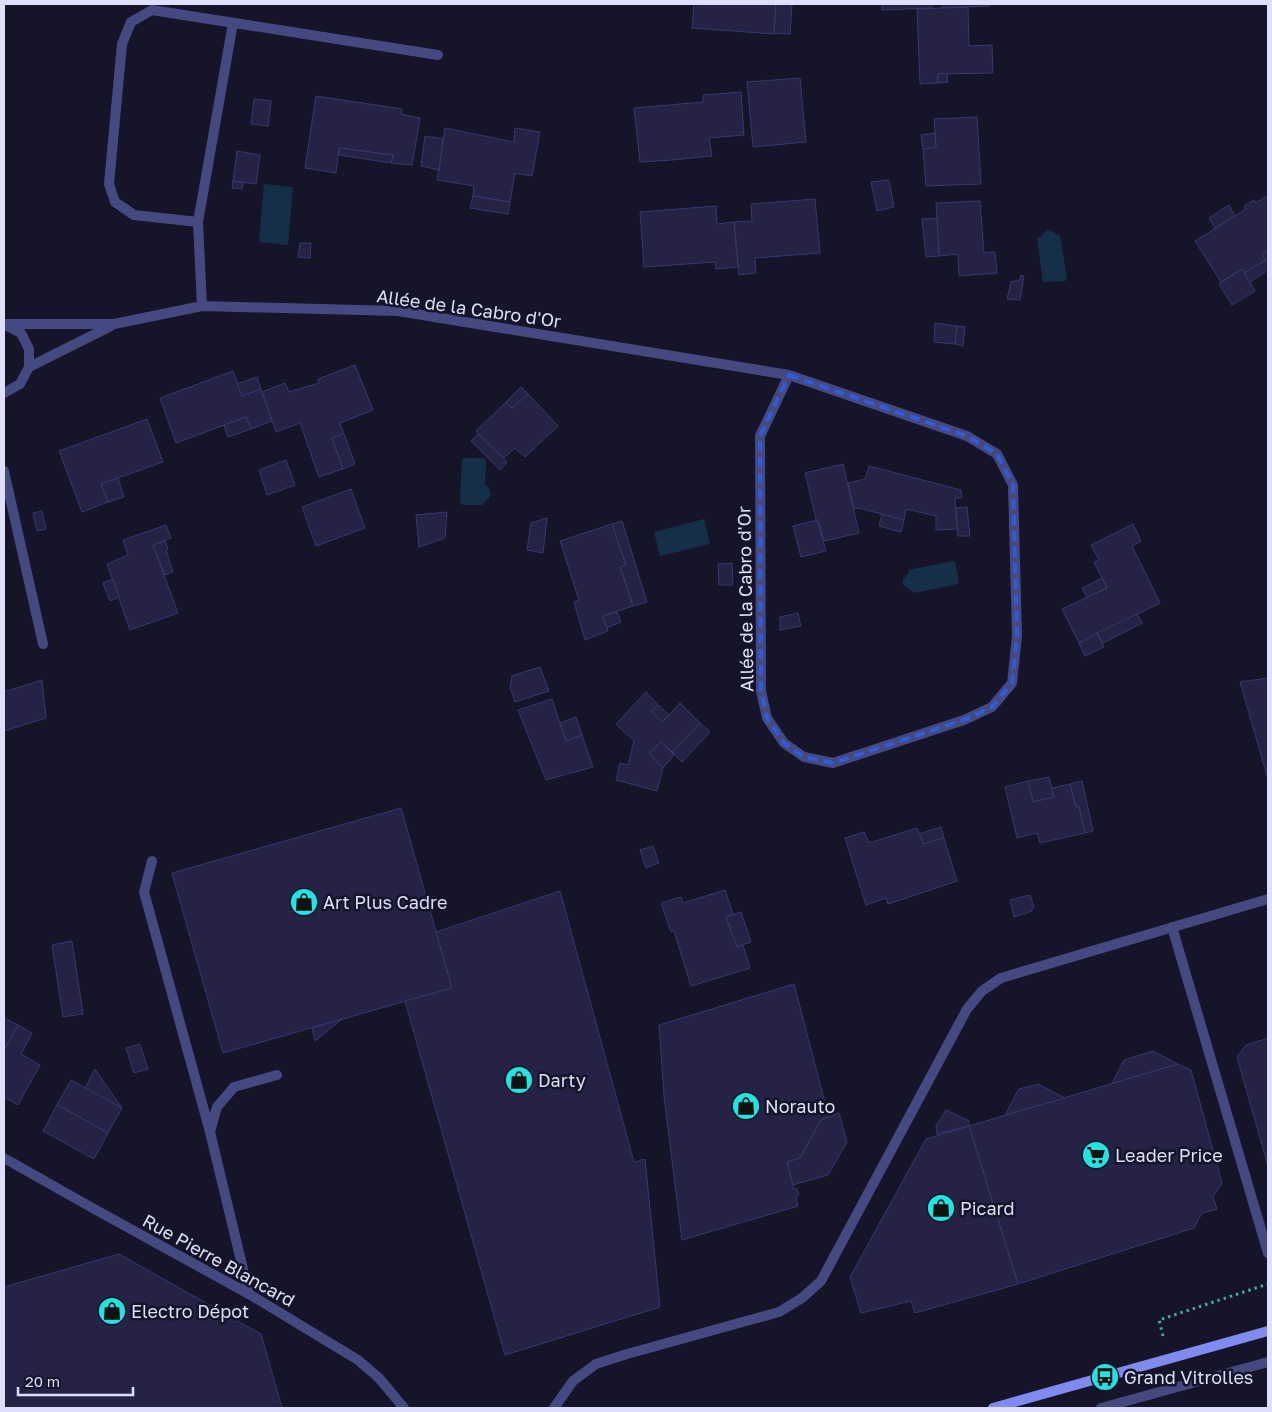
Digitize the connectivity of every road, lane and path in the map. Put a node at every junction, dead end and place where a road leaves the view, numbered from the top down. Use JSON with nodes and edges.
{"nodes":[{"id":1,"x":233,"y":23,"type":"junction"},
{"id":2,"x":438,"y":55,"type":"dead end"},
{"id":3,"x":198,"y":222,"type":"junction"},
{"id":4,"x":202,"y":306,"type":"junction"},
{"id":5,"x":4,"y":324,"type":"edge"},
{"id":6,"x":114,"y":324,"type":"junction"},
{"id":7,"x":30,"y":367,"type":"junction"},
{"id":8,"x":789,"y":375,"type":"junction"},
{"id":9,"x":4,"y":393,"type":"edge"},
{"id":10,"x":4,"y":471,"type":"edge"},
{"id":11,"x":43,"y":644,"type":"dead end"},
{"id":12,"x":152,"y":861,"type":"dead end"},
{"id":13,"x":1268,"y":899,"type":"edge"},
{"id":14,"x":1172,"y":927,"type":"junction"},
{"id":15,"x":277,"y":1074,"type":"dead end"},
{"id":16,"x":210,"y":1132,"type":"junction"},
{"id":17,"x":4,"y":1158,"type":"edge"},
{"id":18,"x":1268,"y":1253,"type":"edge"},
{"id":19,"x":250,"y":1294,"type":"junction"},
{"id":20,"x":1268,"y":1331,"type":"edge"},
{"id":21,"x":1268,"y":1362,"type":"edge"},
{"id":22,"x":404,"y":1408,"type":"edge"},
{"id":23,"x":555,"y":1408,"type":"edge"},
{"id":24,"x":993,"y":1408,"type":"edge"},
{"id":25,"x":1101,"y":1408,"type":"edge"}],
"edges":[{"from":1,"to":2,"type":"street"},
{"from":1,"to":3,"type":"street"},
{"from":1,"to":3,"type":"street"},
{"from":3,"to":4,"type":"street"},
{"from":4,"to":6,"type":"street","name":"Allée de la Cabro d'Or"},
{"from":4,"to":8,"type":"street","name":"Allée de la Cabro d'Or"},
{"from":5,"to":6,"type":"street","name":"Allée de la Cabro d'Or"},
{"from":5,"to":7,"type":"street"},
{"from":6,"to":7,"type":"street","name":"Allée de la Cabro d'Or"},
{"from":7,"to":9,"type":"street"},
{"from":8,"to":8,"type":"street","name":"Allée de la Cabro d'Or"},
{"from":10,"to":11,"type":"street"},
{"from":12,"to":16,"type":"street"},
{"from":13,"to":14,"type":"street"},
{"from":14,"to":18,"type":"street"},
{"from":14,"to":23,"type":"street"},
{"from":15,"to":16,"type":"street"},
{"from":16,"to":19,"type":"street"},
{"from":17,"to":19,"type":"street","name":"Rue Pierre Blancard"},
{"from":19,"to":22,"type":"street","name":"Rue Pierre Blancard"},
{"from":20,"to":24,"type":"main road"},
{"from":21,"to":25,"type":"street"}]}
